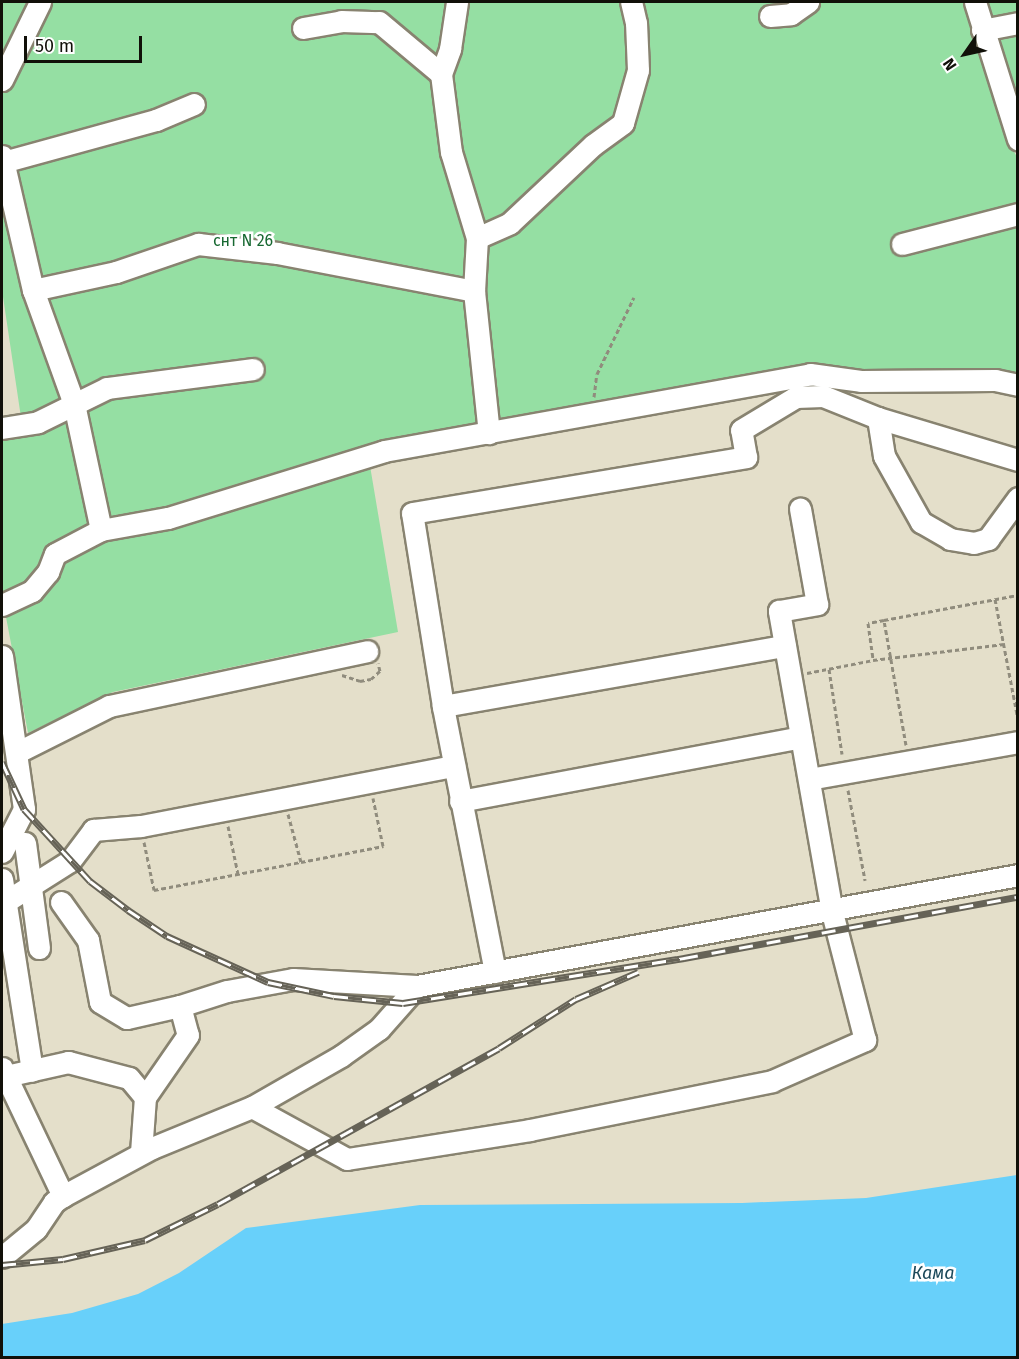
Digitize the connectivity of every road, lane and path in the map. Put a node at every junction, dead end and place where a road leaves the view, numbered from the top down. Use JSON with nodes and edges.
{"nodes":[{"id":1,"x":40,"y":2,"type":"edge"},
{"id":2,"x":457,"y":2,"type":"edge"},
{"id":3,"x":631,"y":2,"type":"edge"},
{"id":4,"x":808,"y":2,"type":"edge"},
{"id":5,"x":975,"y":2,"type":"edge"},
{"id":6,"x":770,"y":16,"type":"dead end"},
{"id":7,"x":1017,"y":22,"type":"edge"},
{"id":8,"x":303,"y":28,"type":"dead end"},
{"id":9,"x":982,"y":30,"type":"junction"},
{"id":10,"x":441,"y":74,"type":"junction"},
{"id":11,"x":2,"y":80,"type":"edge"},
{"id":12,"x":194,"y":105,"type":"dead end"},
{"id":13,"x":1017,"y":139,"type":"edge"},
{"id":14,"x":2,"y":159,"type":"edge"},
{"id":15,"x":1017,"y":214,"type":"edge"},
{"id":16,"x":477,"y":238,"type":"junction"},
{"id":17,"x":902,"y":244,"type":"dead end"},
{"id":18,"x":33,"y":290,"type":"junction"},
{"id":19,"x":474,"y":291,"type":"junction"},
{"id":20,"x":634,"y":297,"type":"dead end"},
{"id":21,"x":254,"y":369,"type":"dead end"},
{"id":22,"x":1017,"y":385,"type":"edge"},
{"id":23,"x":74,"y":404,"type":"junction"},
{"id":24,"x":592,"y":413,"type":"junction"},
{"id":25,"x":878,"y":418,"type":"junction"},
{"id":26,"x":2,"y":428,"type":"edge"},
{"id":27,"x":489,"y":433,"type":"junction"},
{"id":28,"x":1017,"y":460,"type":"edge"},
{"id":29,"x":1017,"y":498,"type":"edge"},
{"id":30,"x":800,"y":509,"type":"dead end"},
{"id":31,"x":101,"y":530,"type":"junction"},
{"id":32,"x":1017,"y":595,"type":"edge"},
{"id":33,"x":995,"y":599,"type":"junction"},
{"id":34,"x":2,"y":605,"type":"edge"},
{"id":35,"x":884,"y":620,"type":"junction"},
{"id":36,"x":1004,"y":644,"type":"junction"},
{"id":37,"x":785,"y":646,"type":"junction"},
{"id":38,"x":367,"y":651,"type":"dead end"},
{"id":39,"x":2,"y":656,"type":"edge"},
{"id":40,"x":889,"y":657,"type":"junction"},
{"id":41,"x":873,"y":660,"type":"junction"},
{"id":42,"x":791,"y":677,"type":"junction"},
{"id":43,"x":443,"y":706,"type":"junction"},
{"id":44,"x":1017,"y":720,"type":"edge"},
{"id":45,"x":801,"y":737,"type":"junction"},
{"id":46,"x":1017,"y":742,"type":"edge"},
{"id":47,"x":18,"y":752,"type":"junction"},
{"id":48,"x":909,"y":761,"type":"junction"},
{"id":49,"x":454,"y":766,"type":"junction"},
{"id":50,"x":809,"y":779,"type":"junction"},
{"id":51,"x":369,"y":781,"type":"junction"},
{"id":52,"x":284,"y":798,"type":"junction"},
{"id":53,"x":460,"y":801,"type":"junction"},
{"id":54,"x":225,"y":810,"type":"junction"},
{"id":55,"x":141,"y":826,"type":"junction"},
{"id":56,"x":25,"y":843,"type":"dead end"},
{"id":57,"x":2,"y":852,"type":"edge"},
{"id":58,"x":301,"y":862,"type":"junction"},
{"id":59,"x":238,"y":874,"type":"junction"},
{"id":60,"x":1017,"y":875,"type":"edge"},
{"id":61,"x":2,"y":879,"type":"edge"},
{"id":62,"x":30,"y":886,"type":"junction"},
{"id":63,"x":5,"y":902,"type":"junction"},
{"id":64,"x":61,"y":902,"type":"dead end"},
{"id":65,"x":832,"y":912,"type":"junction"},
{"id":66,"x":39,"y":948,"type":"dead end"},
{"id":67,"x":495,"y":972,"type":"junction"},
{"id":68,"x":417,"y":986,"type":"junction"},
{"id":69,"x":180,"y":1006,"type":"junction"},
{"id":70,"x":32,"y":1071,"type":"junction"},
{"id":71,"x":4,"y":1072,"type":"edge"},
{"id":72,"x":146,"y":1097,"type":"junction"},
{"id":73,"x":252,"y":1107,"type":"junction"},
{"id":74,"x":141,"y":1153,"type":"junction"},
{"id":75,"x":63,"y":1196,"type":"junction"},
{"id":76,"x":2,"y":1257,"type":"edge"}],
"edges":[{"from":1,"to":11,"type":"lane"},
{"from":2,"to":10,"type":"lane"},
{"from":3,"to":16,"type":"lane"},
{"from":4,"to":6,"type":"lane"},
{"from":5,"to":9,"type":"lane"},
{"from":7,"to":9,"type":"lane"},
{"from":8,"to":10,"type":"lane"},
{"from":9,"to":13,"type":"lane"},
{"from":10,"to":16,"type":"lane"},
{"from":12,"to":14,"type":"lane"},
{"from":14,"to":18,"type":"lane"},
{"from":15,"to":17,"type":"lane"},
{"from":16,"to":19,"type":"lane"},
{"from":18,"to":19,"type":"lane"},
{"from":18,"to":23,"type":"lane"},
{"from":19,"to":27,"type":"lane"},
{"from":20,"to":24,"type":"path"},
{"from":21,"to":23,"type":"lane"},
{"from":22,"to":24,"type":"lane"},
{"from":23,"to":26,"type":"lane"},
{"from":23,"to":31,"type":"lane"},
{"from":24,"to":27,"type":"lane"},
{"from":25,"to":28,"type":"lane"},
{"from":25,"to":29,"type":"lane"},
{"from":25,"to":43,"type":"lane"},
{"from":27,"to":31,"type":"lane"},
{"from":30,"to":37,"type":"lane"},
{"from":31,"to":34,"type":"lane"},
{"from":32,"to":33,"type":"path"},
{"from":33,"to":35,"type":"path"},
{"from":33,"to":36,"type":"path"},
{"from":35,"to":40,"type":"path"},
{"from":35,"to":41,"type":"path"},
{"from":36,"to":40,"type":"path"},
{"from":36,"to":44,"type":"path"},
{"from":37,"to":42,"type":"lane"},
{"from":37,"to":43,"type":"lane"},
{"from":38,"to":47,"type":"lane"},
{"from":39,"to":47,"type":"lane"},
{"from":40,"to":41,"type":"path"},
{"from":40,"to":48,"type":"path"},
{"from":41,"to":42,"type":"path"},
{"from":42,"to":45,"type":"lane"},
{"from":43,"to":49,"type":"lane"},
{"from":45,"to":50,"type":"lane"},
{"from":45,"to":53,"type":"lane"},
{"from":46,"to":48,"type":"lane"},
{"from":47,"to":57,"type":"lane"},
{"from":48,"to":50,"type":"lane"},
{"from":49,"to":51,"type":"lane"},
{"from":49,"to":53,"type":"lane"},
{"from":50,"to":65,"type":"lane"},
{"from":51,"to":52,"type":"lane"},
{"from":51,"to":58,"type":"path"},
{"from":52,"to":54,"type":"lane"},
{"from":52,"to":58,"type":"path"},
{"from":53,"to":67,"type":"lane"},
{"from":54,"to":55,"type":"lane"},
{"from":54,"to":59,"type":"path"},
{"from":55,"to":59,"type":"path"},
{"from":55,"to":62,"type":"lane"},
{"from":56,"to":62,"type":"lane"},
{"from":58,"to":59,"type":"path"},
{"from":60,"to":65,"type":"lane"},
{"from":61,"to":63,"type":"lane"},
{"from":62,"to":63,"type":"lane"},
{"from":62,"to":66,"type":"lane"},
{"from":63,"to":70,"type":"lane"},
{"from":64,"to":69,"type":"lane"},
{"from":65,"to":67,"type":"lane"},
{"from":65,"to":73,"type":"lane"},
{"from":67,"to":68,"type":"lane"},
{"from":68,"to":69,"type":"lane"},
{"from":68,"to":73,"type":"lane"},
{"from":69,"to":72,"type":"lane"},
{"from":70,"to":71,"type":"lane"},
{"from":70,"to":72,"type":"lane"},
{"from":71,"to":75,"type":"lane"},
{"from":72,"to":74,"type":"lane"},
{"from":73,"to":74,"type":"lane"},
{"from":74,"to":75,"type":"lane"},
{"from":75,"to":76,"type":"lane"}]}
